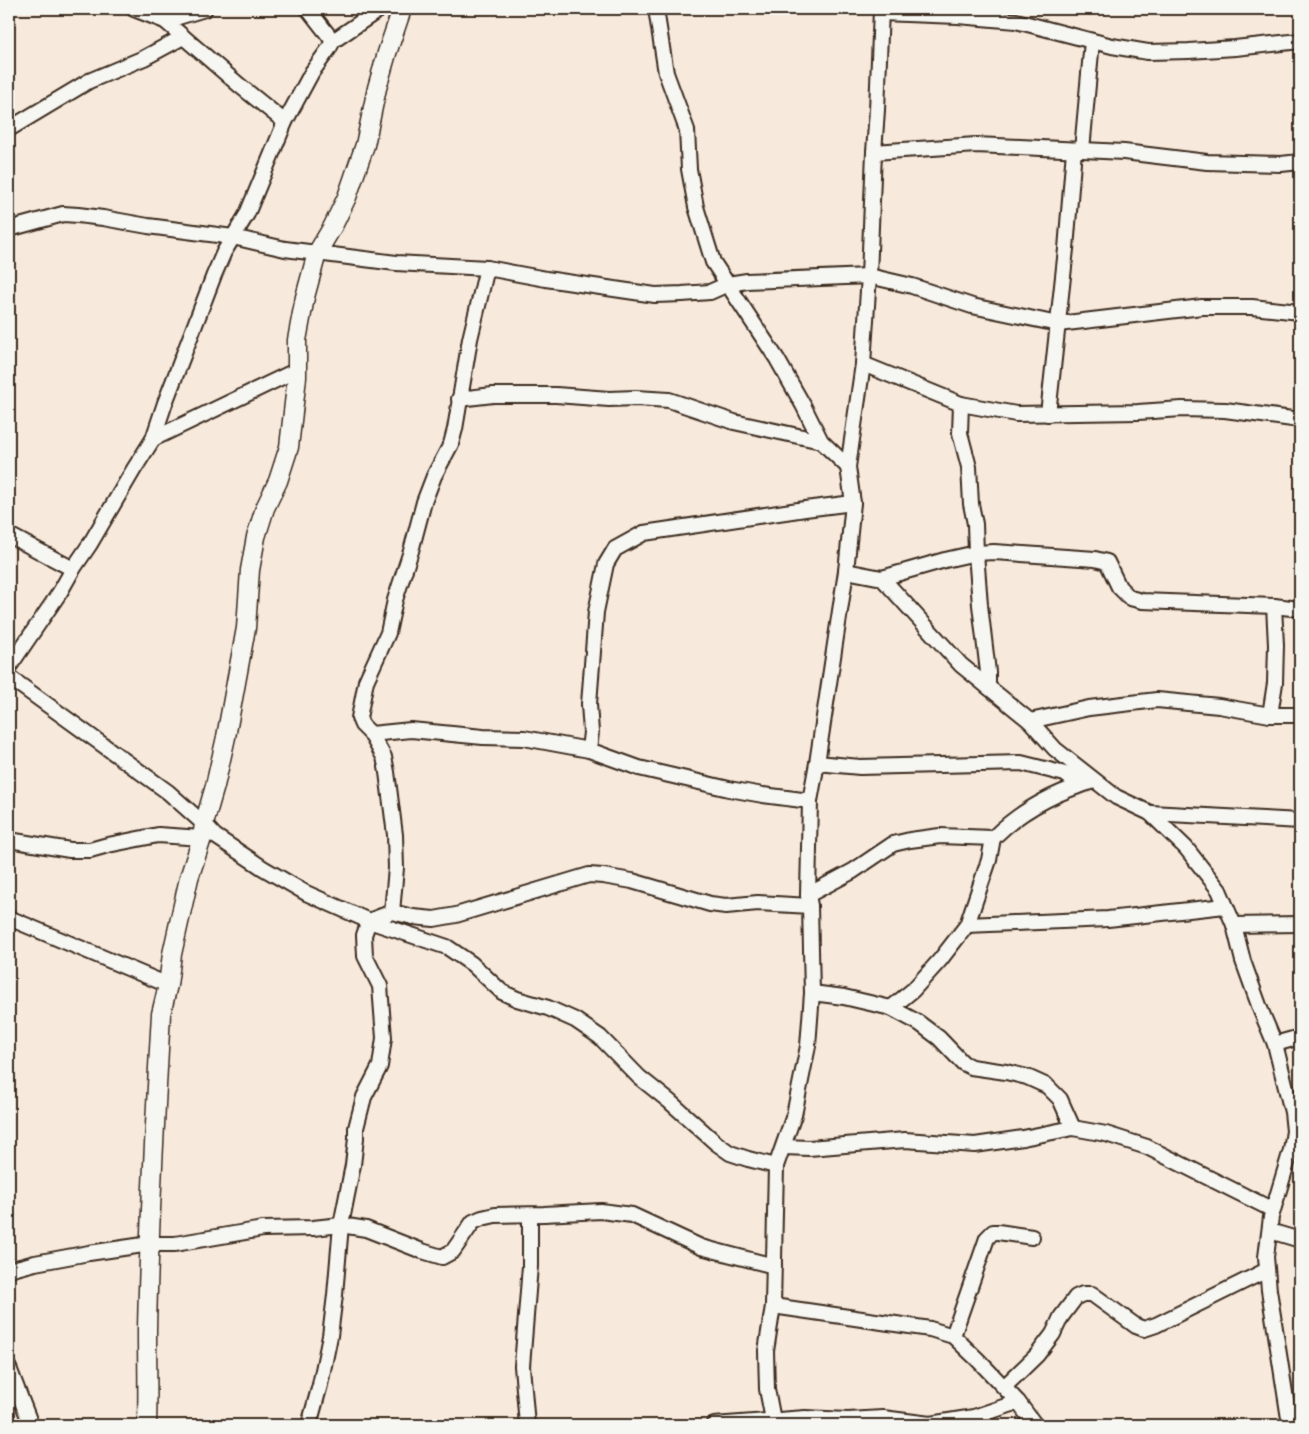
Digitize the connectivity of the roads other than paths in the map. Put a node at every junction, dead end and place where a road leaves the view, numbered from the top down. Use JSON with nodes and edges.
{"nodes":[{"id":1,"x":134,"y":9,"type":"edge"},
{"id":2,"x":205,"y":9,"type":"edge"},
{"id":3,"x":308,"y":9,"type":"edge"},
{"id":4,"x":380,"y":9,"type":"edge"},
{"id":5,"x":402,"y":9,"type":"edge"},
{"id":6,"x":656,"y":9,"type":"edge"},
{"id":7,"x":881,"y":11,"type":"edge"},
{"id":8,"x":165,"y":20,"type":"junction"},
{"id":9,"x":183,"y":37,"type":"junction"},
{"id":10,"x":333,"y":41,"type":"junction"},
{"id":11,"x":1092,"y":41,"type":"junction"},
{"id":12,"x":1300,"y":41,"type":"edge"},
{"id":13,"x":285,"y":122,"type":"junction"},
{"id":14,"x":9,"y":129,"type":"edge"},
{"id":15,"x":1078,"y":150,"type":"junction"},
{"id":16,"x":874,"y":152,"type":"junction"},
{"id":17,"x":1300,"y":162,"type":"edge"},
{"id":18,"x":9,"y":229,"type":"edge"},
{"id":19,"x":233,"y":237,"type":"junction"},
{"id":20,"x":317,"y":253,"type":"junction"},
{"id":21,"x":487,"y":268,"type":"junction"},
{"id":22,"x":869,"y":276,"type":"junction"},
{"id":23,"x":728,"y":284,"type":"junction"},
{"id":24,"x":1300,"y":312,"type":"edge"},
{"id":25,"x":1058,"y":324,"type":"junction"},
{"id":26,"x":863,"y":364,"type":"junction"},
{"id":27,"x":297,"y":370,"type":"junction"},
{"id":28,"x":459,"y":399,"type":"junction"},
{"id":29,"x":961,"y":404,"type":"junction"},
{"id":30,"x":1048,"y":414,"type":"junction"},
{"id":31,"x":1300,"y":420,"type":"edge"},
{"id":32,"x":153,"y":439,"type":"junction"},
{"id":33,"x":821,"y":441,"type":"junction"},
{"id":34,"x":848,"y":467,"type":"junction"},
{"id":35,"x":853,"y":503,"type":"junction"},
{"id":36,"x":9,"y":535,"type":"edge"},
{"id":37,"x":976,"y":553,"type":"junction"},
{"id":38,"x":73,"y":569,"type":"junction"},
{"id":39,"x":846,"y":571,"type":"junction"},
{"id":40,"x":882,"y":578,"type":"junction"},
{"id":41,"x":1274,"y":606,"type":"junction"},
{"id":42,"x":1300,"y":609,"type":"edge"},
{"id":43,"x":9,"y":667,"type":"edge"},
{"id":44,"x":9,"y":677,"type":"edge"},
{"id":45,"x":988,"y":687,"type":"junction"},
{"id":46,"x":1270,"y":715,"type":"junction"},
{"id":47,"x":1300,"y":715,"type":"edge"},
{"id":48,"x":1030,"y":721,"type":"junction"},
{"id":49,"x":371,"y":734,"type":"junction"},
{"id":50,"x":589,"y":750,"type":"junction"},
{"id":51,"x":817,"y":763,"type":"junction"},
{"id":52,"x":1087,"y":783,"type":"junction"},
{"id":53,"x":810,"y":800,"type":"junction"},
{"id":54,"x":1150,"y":813,"type":"junction"},
{"id":55,"x":1300,"y":821,"type":"edge"},
{"id":56,"x":203,"y":831,"type":"junction"},
{"id":57,"x":993,"y":838,"type":"junction"},
{"id":58,"x":9,"y":840,"type":"edge"},
{"id":59,"x":809,"y":901,"type":"junction"},
{"id":60,"x":1226,"y":906,"type":"junction"},
{"id":61,"x":392,"y":912,"type":"junction"},
{"id":62,"x":9,"y":918,"type":"edge"},
{"id":63,"x":368,"y":921,"type":"junction"},
{"id":64,"x":1300,"y":924,"type":"edge"},
{"id":65,"x":967,"y":925,"type":"junction"},
{"id":66,"x":1234,"y":925,"type":"junction"},
{"id":67,"x":168,"y":985,"type":"junction"},
{"id":68,"x":812,"y":993,"type":"junction"},
{"id":69,"x":891,"y":1008,"type":"junction"},
{"id":70,"x":1300,"y":1037,"type":"edge"},
{"id":71,"x":1275,"y":1044,"type":"junction"},
{"id":72,"x":1073,"y":1128,"type":"junction"},
{"id":73,"x":784,"y":1147,"type":"junction"},
{"id":74,"x":776,"y":1166,"type":"junction"},
{"id":75,"x":1273,"y":1210,"type":"junction"},
{"id":76,"x":530,"y":1215,"type":"junction"},
{"id":77,"x":341,"y":1225,"type":"junction"},
{"id":78,"x":1270,"y":1231,"type":"junction"},
{"id":79,"x":1032,"y":1237,"type":"dead end"},
{"id":80,"x":1300,"y":1240,"type":"edge"},
{"id":81,"x":150,"y":1244,"type":"junction"},
{"id":82,"x":774,"y":1266,"type":"junction"},
{"id":83,"x":9,"y":1270,"type":"edge"},
{"id":84,"x":1267,"y":1270,"type":"junction"},
{"id":85,"x":773,"y":1306,"type":"junction"},
{"id":86,"x":953,"y":1336,"type":"junction"},
{"id":87,"x":9,"y":1368,"type":"edge"},
{"id":88,"x":1004,"y":1387,"type":"junction"},
{"id":89,"x":1018,"y":1402,"type":"junction"},
{"id":90,"x":773,"y":1423,"type":"edge"},
{"id":91,"x":741,"y":1424,"type":"edge"},
{"id":92,"x":31,"y":1425,"type":"edge"},
{"id":93,"x":147,"y":1425,"type":"edge"},
{"id":94,"x":309,"y":1425,"type":"edge"},
{"id":95,"x":527,"y":1425,"type":"edge"},
{"id":96,"x":714,"y":1425,"type":"edge"},
{"id":97,"x":1036,"y":1425,"type":"edge"},
{"id":98,"x":1290,"y":1425,"type":"edge"}],
"edges":[{"from":1,"to":8,"type":"street"},
{"from":2,"to":8,"type":"street"},
{"from":3,"to":10,"type":"street"},
{"from":4,"to":10,"type":"street"},
{"from":5,"to":20,"type":"street"},
{"from":6,"to":23,"type":"street"},
{"from":7,"to":11,"type":"street"},
{"from":7,"to":16,"type":"street"},
{"from":8,"to":9,"type":"street"},
{"from":9,"to":13,"type":"street"},
{"from":9,"to":14,"type":"street"},
{"from":10,"to":13,"type":"street"},
{"from":11,"to":12,"type":"street"},
{"from":11,"to":15,"type":"street"},
{"from":13,"to":19,"type":"street"},
{"from":15,"to":16,"type":"street"},
{"from":15,"to":17,"type":"street"},
{"from":15,"to":25,"type":"street"},
{"from":16,"to":22,"type":"street"},
{"from":18,"to":19,"type":"street"},
{"from":19,"to":20,"type":"street"},
{"from":19,"to":32,"type":"street"},
{"from":20,"to":21,"type":"street"},
{"from":20,"to":27,"type":"street"},
{"from":21,"to":23,"type":"street"},
{"from":21,"to":28,"type":"street"},
{"from":22,"to":23,"type":"street"},
{"from":22,"to":25,"type":"street"},
{"from":22,"to":26,"type":"street"},
{"from":23,"to":33,"type":"street"},
{"from":24,"to":25,"type":"street"},
{"from":25,"to":30,"type":"street"},
{"from":26,"to":29,"type":"street"},
{"from":26,"to":34,"type":"street"},
{"from":27,"to":32,"type":"street"},
{"from":27,"to":56,"type":"street"},
{"from":28,"to":33,"type":"street"},
{"from":28,"to":49,"type":"street"},
{"from":29,"to":30,"type":"street"},
{"from":29,"to":37,"type":"street"},
{"from":30,"to":31,"type":"street"},
{"from":32,"to":38,"type":"street"},
{"from":33,"to":34,"type":"street"},
{"from":34,"to":35,"type":"street"},
{"from":35,"to":39,"type":"street"},
{"from":35,"to":50,"type":"street"},
{"from":36,"to":38,"type":"street"},
{"from":37,"to":40,"type":"street"},
{"from":37,"to":41,"type":"street"},
{"from":37,"to":45,"type":"street"},
{"from":38,"to":43,"type":"street"},
{"from":39,"to":40,"type":"street"},
{"from":39,"to":51,"type":"street"},
{"from":40,"to":45,"type":"street"},
{"from":41,"to":42,"type":"street"},
{"from":41,"to":46,"type":"street"},
{"from":44,"to":56,"type":"street"},
{"from":45,"to":48,"type":"street"},
{"from":46,"to":47,"type":"street"},
{"from":46,"to":48,"type":"street"},
{"from":48,"to":52,"type":"street"},
{"from":49,"to":50,"type":"street"},
{"from":49,"to":61,"type":"street"},
{"from":50,"to":53,"type":"street"},
{"from":51,"to":52,"type":"street"},
{"from":51,"to":53,"type":"street"},
{"from":52,"to":54,"type":"street"},
{"from":52,"to":57,"type":"street"},
{"from":53,"to":59,"type":"street"},
{"from":54,"to":55,"type":"street"},
{"from":54,"to":60,"type":"street"},
{"from":56,"to":58,"type":"street"},
{"from":56,"to":63,"type":"street"},
{"from":56,"to":67,"type":"street"},
{"from":57,"to":59,"type":"street"},
{"from":57,"to":65,"type":"street"},
{"from":59,"to":61,"type":"street"},
{"from":59,"to":68,"type":"street"},
{"from":60,"to":65,"type":"street"},
{"from":60,"to":66,"type":"street"},
{"from":61,"to":63,"type":"street"},
{"from":62,"to":67,"type":"street"},
{"from":63,"to":74,"type":"street"},
{"from":63,"to":77,"type":"street"},
{"from":64,"to":66,"type":"street"},
{"from":65,"to":69,"type":"street"},
{"from":66,"to":71,"type":"street"},
{"from":67,"to":81,"type":"street"},
{"from":68,"to":69,"type":"street"},
{"from":68,"to":73,"type":"street"},
{"from":69,"to":72,"type":"street"},
{"from":70,"to":71,"type":"street"},
{"from":71,"to":75,"type":"street"},
{"from":72,"to":73,"type":"street"},
{"from":72,"to":75,"type":"street"},
{"from":73,"to":74,"type":"street"},
{"from":74,"to":82,"type":"street"},
{"from":75,"to":78,"type":"street"},
{"from":76,"to":77,"type":"street"},
{"from":76,"to":82,"type":"street"},
{"from":76,"to":95,"type":"street"},
{"from":77,"to":81,"type":"street"},
{"from":77,"to":94,"type":"street"},
{"from":78,"to":80,"type":"street"},
{"from":78,"to":84,"type":"street"},
{"from":79,"to":86,"type":"street"},
{"from":81,"to":83,"type":"street"},
{"from":81,"to":93,"type":"street"},
{"from":82,"to":85,"type":"street"},
{"from":84,"to":88,"type":"street"},
{"from":84,"to":98,"type":"street"},
{"from":85,"to":86,"type":"street"},
{"from":85,"to":90,"type":"street"},
{"from":86,"to":88,"type":"street"},
{"from":87,"to":92,"type":"street"},
{"from":88,"to":89,"type":"street"},
{"from":89,"to":90,"type":"street"},
{"from":89,"to":97,"type":"street"},
{"from":90,"to":91,"type":"street"},
{"from":91,"to":96,"type":"street"}]}
